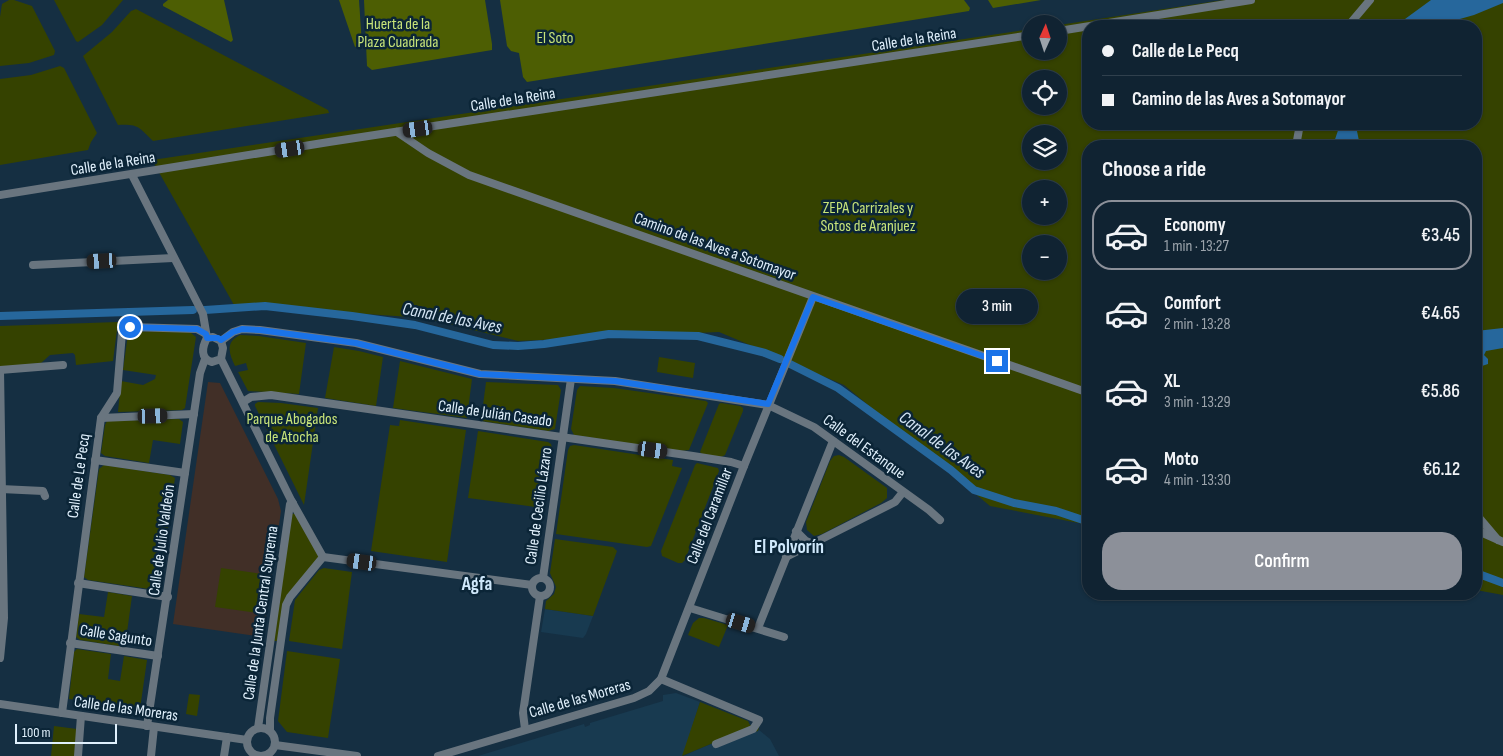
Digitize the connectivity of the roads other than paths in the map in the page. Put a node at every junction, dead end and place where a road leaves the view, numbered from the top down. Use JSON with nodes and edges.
{"nodes":[{"id":1,"x":1251,"y":0,"type":"edge"},
{"id":2,"x":1370,"y":0,"type":"edge"},
{"id":3,"x":1127,"y":20,"type":"edge"},
{"id":4,"x":1353,"y":20,"type":"edge"},
{"id":5,"x":1082,"y":27,"type":"edge"},
{"id":6,"x":1068,"y":30,"type":"edge"},
{"id":7,"x":1022,"y":36,"type":"edge"},
{"id":8,"x":397,"y":132,"type":"junction"},
{"id":9,"x":132,"y":175,"type":"junction"},
{"id":10,"x":0,"y":195,"type":"edge"},
{"id":11,"x":173,"y":258,"type":"junction"},
{"id":12,"x":32,"y":265,"type":"dead end"},
{"id":13,"x":813,"y":297,"type":"junction"},
{"id":14,"x":207,"y":336,"type":"junction"},
{"id":15,"x":221,"y":340,"type":"junction"},
{"id":16,"x":205,"y":359,"type":"junction"},
{"id":17,"x":221,"y":359,"type":"junction"},
{"id":18,"x":63,"y":365,"type":"dead end"},
{"id":19,"x":571,"y":379,"type":"junction"},
{"id":20,"x":1082,"y":391,"type":"edge"},
{"id":21,"x":242,"y":402,"type":"junction"},
{"id":22,"x":768,"y":404,"type":"junction"},
{"id":23,"x":194,"y":414,"type":"junction"},
{"id":24,"x":101,"y":418,"type":"junction"},
{"id":25,"x":562,"y":438,"type":"junction"},
{"id":26,"x":833,"y":441,"type":"junction"},
{"id":27,"x":95,"y":460,"type":"junction"},
{"id":28,"x":744,"y":466,"type":"junction"},
{"id":29,"x":185,"y":473,"type":"junction"},
{"id":30,"x":2,"y":489,"type":"junction"},
{"id":31,"x":903,"y":492,"type":"junction"},
{"id":32,"x":45,"y":496,"type":"dead end"},
{"id":33,"x":293,"y":502,"type":"junction"},
{"id":34,"x":1,"y":515,"type":"edge"},
{"id":35,"x":940,"y":520,"type":"dead end"},
{"id":36,"x":1482,"y":521,"type":"edge"},
{"id":37,"x":796,"y":531,"type":"junction"},
{"id":38,"x":1482,"y":533,"type":"edge"},
{"id":39,"x":1500,"y":541,"type":"edge"},
{"id":40,"x":812,"y":544,"type":"junction"},
{"id":41,"x":323,"y":557,"type":"junction"},
{"id":42,"x":786,"y":557,"type":"junction"},
{"id":43,"x":543,"y":578,"type":"junction"},
{"id":44,"x":78,"y":584,"type":"junction"},
{"id":45,"x":532,"y":585,"type":"junction"},
{"id":46,"x":540,"y":596,"type":"junction"},
{"id":47,"x":168,"y":597,"type":"junction"},
{"id":48,"x":2,"y":607,"type":"edge"},
{"id":49,"x":690,"y":608,"type":"junction"},
{"id":50,"x":758,"y":628,"type":"junction"},
{"id":51,"x":784,"y":637,"type":"dead end"},
{"id":52,"x":70,"y":643,"type":"junction"},
{"id":53,"x":158,"y":656,"type":"junction"},
{"id":54,"x":0,"y":658,"type":"edge"},
{"id":55,"x":661,"y":679,"type":"junction"},
{"id":56,"x":0,"y":704,"type":"edge"},
{"id":57,"x":62,"y":713,"type":"junction"},
{"id":58,"x":81,"y":716,"type":"junction"},
{"id":59,"x":151,"y":726,"type":"junction"},
{"id":60,"x":258,"y":728,"type":"junction"},
{"id":61,"x":526,"y":729,"type":"junction"},
{"id":62,"x":270,"y":730,"type":"junction"},
{"id":63,"x":227,"y":737,"type":"junction"},
{"id":64,"x":247,"y":740,"type":"junction"},
{"id":65,"x":716,"y":744,"type":"dead end"},
{"id":66,"x":275,"y":745,"type":"junction"},
{"id":67,"x":317,"y":753,"type":"edge"},
{"id":68,"x":253,"y":754,"type":"edge"},
{"id":69,"x":267,"y":755,"type":"edge"},
{"id":70,"x":78,"y":756,"type":"edge"},
{"id":71,"x":151,"y":756,"type":"edge"},
{"id":72,"x":224,"y":756,"type":"edge"},
{"id":73,"x":352,"y":756,"type":"edge"},
{"id":74,"x":438,"y":756,"type":"edge"}],
"edges":[{"from":1,"to":3,"type":"street"},
{"from":2,"to":4,"type":"street"},
{"from":5,"to":6,"type":"street"},
{"from":7,"to":8,"type":"street","name":"Calle de la Reina"},
{"from":8,"to":9,"type":"street","name":"Calle de la Reina"},
{"from":8,"to":13,"type":"street","name":"Camino de las Aves a Sotomayor"},
{"from":9,"to":10,"type":"street","name":"Calle de la Reina"},
{"from":9,"to":11,"type":"street"},
{"from":11,"to":12,"type":"street"},
{"from":11,"to":14,"type":"street"},
{"from":13,"to":20,"type":"street","name":"Camino de las Aves a Sotomayor"},
{"from":13,"to":22,"type":"street","name":"Calle del Caramillar"},
{"from":14,"to":15,"type":"street"},
{"from":14,"to":16,"type":"street"},
{"from":14,"to":24,"type":"street","name":"Calle de Le Pecq"},
{"from":15,"to":17,"type":"street"},
{"from":15,"to":19,"type":"street","name":"Calle del Estanque"},
{"from":16,"to":17,"type":"street"},
{"from":16,"to":23,"type":"street","name":"Calle de Julio Valdeón"},
{"from":17,"to":21,"type":"street","name":"Calle de la Junta Central Suprema"},
{"from":18,"to":30,"type":"street"},
{"from":19,"to":22,"type":"street","name":"Calle del Estanque"},
{"from":19,"to":25,"type":"street","name":"Calle de Cecilio Lázaro"},
{"from":21,"to":25,"type":"street","name":"Calle de Julián Casado"},
{"from":21,"to":33,"type":"street","name":"Calle de la Junta Central Suprema"},
{"from":22,"to":26,"type":"street","name":"Calle del Estanque"},
{"from":22,"to":28,"type":"street","name":"Calle del Caramillar"},
{"from":23,"to":24,"type":"street"},
{"from":23,"to":29,"type":"street","name":"Calle de Julio Valdeón"},
{"from":24,"to":27,"type":"street","name":"Calle de Le Pecq"},
{"from":25,"to":28,"type":"street","name":"Calle de Julián Casado"},
{"from":25,"to":43,"type":"street","name":"Calle de Cecilio Lázaro"},
{"from":26,"to":31,"type":"street","name":"Calle del Estanque"},
{"from":26,"to":37,"type":"street"},
{"from":27,"to":29,"type":"street"},
{"from":27,"to":44,"type":"street","name":"Calle de Le Pecq"},
{"from":28,"to":49,"type":"street","name":"Calle del Caramillar"},
{"from":29,"to":47,"type":"street","name":"Calle de Julio Valdeón"},
{"from":30,"to":32,"type":"street"},
{"from":30,"to":34,"type":"street"},
{"from":31,"to":35,"type":"street","name":"Calle del Estanque"},
{"from":31,"to":40,"type":"street"},
{"from":33,"to":41,"type":"street","name":"Calle de la Junta Central Suprema"},
{"from":33,"to":60,"type":"street","name":"Calle de la Junta Central Suprema"},
{"from":34,"to":48,"type":"street"},
{"from":36,"to":39,"type":"street"},
{"from":37,"to":40,"type":"street"},
{"from":37,"to":42,"type":"street"},
{"from":38,"to":39,"type":"street"},
{"from":40,"to":42,"type":"street"},
{"from":41,"to":45,"type":"street"},
{"from":41,"to":62,"type":"street","name":"Calle de la Junta Central Suprema"},
{"from":42,"to":50,"type":"street"},
{"from":43,"to":45,"type":"street"},
{"from":43,"to":46,"type":"street"},
{"from":44,"to":47,"type":"street"},
{"from":44,"to":52,"type":"street","name":"Calle de Le Pecq"},
{"from":45,"to":46,"type":"street"},
{"from":46,"to":61,"type":"street"},
{"from":47,"to":53,"type":"street","name":"Calle de Julio Valdeón"},
{"from":48,"to":54,"type":"street"},
{"from":49,"to":50,"type":"street"},
{"from":49,"to":55,"type":"street","name":"Calle del Caramillar"},
{"from":50,"to":51,"type":"street"},
{"from":52,"to":53,"type":"street","name":"Calle Sagunto"},
{"from":52,"to":57,"type":"street","name":"Calle de Le Pecq"},
{"from":53,"to":59,"type":"street","name":"Calle de Julio Valdeón"},
{"from":55,"to":61,"type":"street","name":"Calle de las Moreras"},
{"from":55,"to":65,"type":"street"},
{"from":56,"to":57,"type":"street","name":"Calle de las Moreras"},
{"from":57,"to":58,"type":"street","name":"Calle de las Moreras"},
{"from":58,"to":59,"type":"street","name":"Calle de las Moreras"},
{"from":58,"to":70,"type":"street"},
{"from":59,"to":63,"type":"street","name":"Calle de las Moreras"},
{"from":59,"to":71,"type":"street","name":"Calle de Julio Valdeón"},
{"from":60,"to":62,"type":"street"},
{"from":60,"to":64,"type":"street"},
{"from":61,"to":74,"type":"street","name":"Calle de las Moreras"},
{"from":62,"to":66,"type":"street"},
{"from":63,"to":64,"type":"street","name":"Calle de las Moreras"},
{"from":63,"to":72,"type":"street"},
{"from":64,"to":68,"type":"street"},
{"from":66,"to":67,"type":"street"},
{"from":66,"to":69,"type":"street"},
{"from":67,"to":73,"type":"street"},
{"from":68,"to":69,"type":"street"}]}
